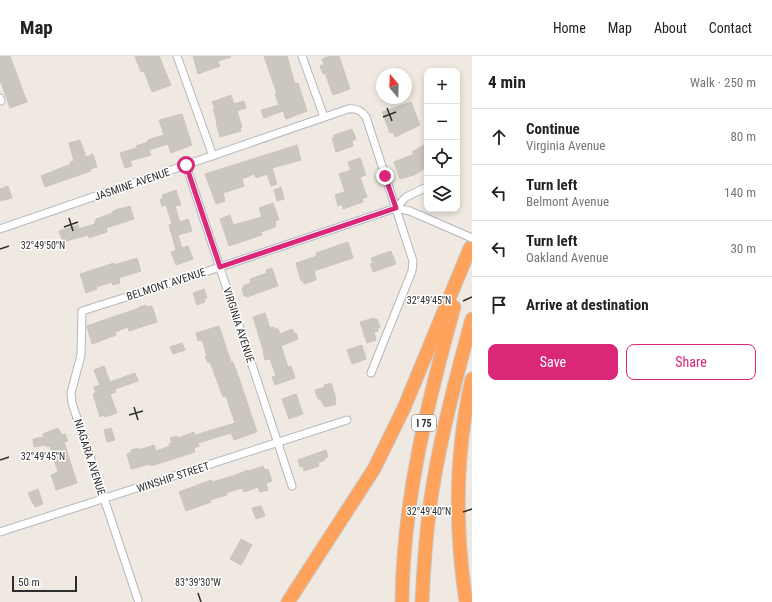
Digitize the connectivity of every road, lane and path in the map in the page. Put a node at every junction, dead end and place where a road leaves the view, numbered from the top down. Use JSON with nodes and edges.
{"nodes":[{"id":1,"x":177,"y":56,"type":"edge"},
{"id":2,"x":302,"y":56,"type":"edge"},
{"id":3,"x":324,"y":117,"type":"junction"},
{"id":4,"x":213,"y":156,"type":"junction"},
{"id":5,"x":186,"y":165,"type":"junction"},
{"id":6,"x":424,"y":188,"type":"edge"},
{"id":7,"x":396,"y":208,"type":"junction"},
{"id":8,"x":0,"y":229,"type":"edge"},
{"id":9,"x":471,"y":243,"type":"edge"},
{"id":10,"x":220,"y":267,"type":"junction"},
{"id":11,"x":82,"y":311,"type":"joint"},
{"id":12,"x":472,"y":319,"type":"edge"},
{"id":13,"x":371,"y":373,"type":"dead end"},
{"id":14,"x":472,"y":379,"type":"edge"},
{"id":15,"x":346,"y":420,"type":"dead end"},
{"id":16,"x":278,"y":443,"type":"junction"},
{"id":17,"x":292,"y":486,"type":"dead end"},
{"id":18,"x":104,"y":499,"type":"junction"},
{"id":19,"x":0,"y":532,"type":"edge"},
{"id":20,"x":138,"y":600,"type":"dead end"},
{"id":21,"x":288,"y":602,"type":"edge"},
{"id":22,"x":402,"y":602,"type":"edge"},
{"id":23,"x":422,"y":602,"type":"edge"},
{"id":24,"x":466,"y":602,"type":"edge"}],
"edges":[{"from":1,"to":4,"type":"street"},
{"from":2,"to":3,"type":"street"},
{"from":3,"to":4,"type":"street","name":"JASMINE AVENUE"},
{"from":3,"to":7,"type":"street","name":"JASMINE AVENUE"},
{"from":4,"to":5,"type":"street","name":"JASMINE AVENUE"},
{"from":5,"to":8,"type":"street","name":"JASMINE AVENUE"},
{"from":5,"to":10,"type":"street","name":"VIRGINIA AVENUE"},
{"from":6,"to":7,"type":"street","name":"BELMONT AVENUE"},
{"from":7,"to":9,"type":"street"},
{"from":7,"to":10,"type":"street","name":"BELMONT AVENUE"},
{"from":7,"to":13,"type":"street"},
{"from":9,"to":21,"type":"highway"},
{"from":9,"to":22,"type":"highway","number":"I 75"},
{"from":10,"to":11,"type":"street","name":"BELMONT AVENUE"},
{"from":10,"to":16,"type":"street","name":"VIRGINIA AVENUE"},
{"from":11,"to":18,"type":"street","name":"NIAGARA AVENUE"},
{"from":12,"to":23,"type":"highway","number":"I 75"},
{"from":14,"to":24,"type":"highway"},
{"from":15,"to":16,"type":"street","name":"WINSHIP STREET"},
{"from":16,"to":17,"type":"street","name":"VIRGINIA AVENUE"},
{"from":16,"to":18,"type":"street","name":"WINSHIP STREET"},
{"from":18,"to":19,"type":"street","name":"WINSHIP STREET"},
{"from":18,"to":20,"type":"street","name":"NIAGARA AVENUE"}]}
